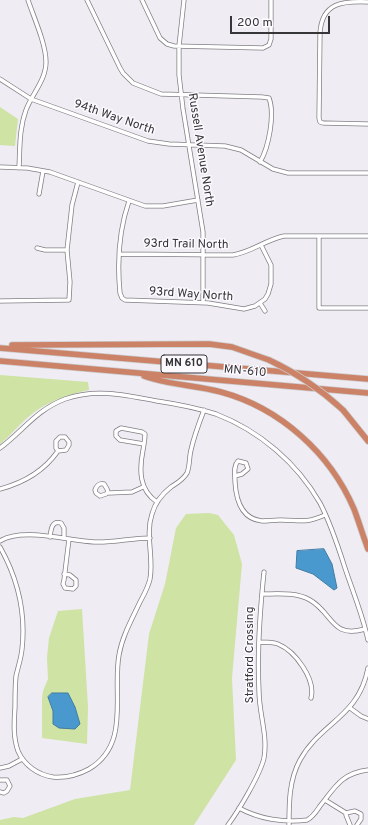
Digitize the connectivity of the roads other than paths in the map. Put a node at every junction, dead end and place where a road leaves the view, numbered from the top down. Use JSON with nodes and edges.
{"nodes":[{"id":1,"x":28,"y":0,"type":"edge"},
{"id":2,"x":87,"y":0,"type":"edge"},
{"id":3,"x":142,"y":0,"type":"edge"},
{"id":4,"x":184,"y":0,"type":"edge"},
{"id":5,"x":271,"y":0,"type":"edge"},
{"id":6,"x":368,"y":2,"type":"edge"},
{"id":7,"x":179,"y":46,"type":"junction"},
{"id":8,"x":0,"y":79,"type":"edge"},
{"id":9,"x":181,"y":94,"type":"junction"},
{"id":10,"x":31,"y":99,"type":"junction"},
{"id":11,"x":368,"y":124,"type":"edge"},
{"id":12,"x":189,"y":144,"type":"junction"},
{"id":13,"x":260,"y":162,"type":"junction"},
{"id":14,"x":0,"y":167,"type":"edge"},
{"id":15,"x":19,"y":168,"type":"junction"},
{"id":16,"x":43,"y":171,"type":"junction"},
{"id":17,"x":368,"y":173,"type":"edge"},
{"id":18,"x":78,"y":182,"type":"junction"},
{"id":19,"x":39,"y":194,"type":"dead end"},
{"id":20,"x":198,"y":200,"type":"junction"},
{"id":21,"x":129,"y":201,"type":"junction"},
{"id":22,"x":319,"y":236,"type":"junction"},
{"id":23,"x":368,"y":236,"type":"edge"},
{"id":24,"x":261,"y":245,"type":"junction"},
{"id":25,"x":37,"y":248,"type":"dead end"},
{"id":26,"x":66,"y":250,"type":"junction"},
{"id":27,"x":119,"y":254,"type":"junction"},
{"id":28,"x":204,"y":255,"type":"junction"},
{"id":29,"x":0,"y":301,"type":"edge"},
{"id":30,"x":203,"y":303,"type":"junction"},
{"id":31,"x":260,"y":304,"type":"junction"},
{"id":32,"x":368,"y":308,"type":"edge"},
{"id":33,"x":265,"y":311,"type":"dead end"},
{"id":34,"x":0,"y":346,"type":"edge"},
{"id":35,"x":0,"y":361,"type":"edge"},
{"id":36,"x":136,"y":374,"type":"junction"},
{"id":37,"x":368,"y":380,"type":"edge"},
{"id":38,"x":368,"y":394,"type":"edge"},
{"id":39,"x":204,"y":410,"type":"junction"},
{"id":40,"x":368,"y":441,"type":"edge"},
{"id":41,"x":144,"y":444,"type":"junction"},
{"id":42,"x":0,"y":448,"type":"edge"},
{"id":43,"x":58,"y":451,"type":"dead end"},
{"id":44,"x":235,"y":476,"type":"junction"},
{"id":45,"x":143,"y":487,"type":"junction"},
{"id":46,"x":0,"y":489,"type":"edge"},
{"id":47,"x":108,"y":492,"type":"dead end"},
{"id":48,"x":157,"y":502,"type":"junction"},
{"id":49,"x":325,"y":515,"type":"junction"},
{"id":50,"x":50,"y":537,"type":"junction"},
{"id":51,"x":64,"y":538,"type":"junction"},
{"id":52,"x":150,"y":538,"type":"junction"},
{"id":53,"x":69,"y":539,"type":"junction"},
{"id":54,"x":0,"y":541,"type":"edge"},
{"id":55,"x":0,"y":548,"type":"edge"},
{"id":56,"x":368,"y":549,"type":"edge"},
{"id":57,"x":264,"y":572,"type":"dead end"},
{"id":58,"x":64,"y":574,"type":"junction"},
{"id":59,"x":262,"y":594,"type":"junction"},
{"id":60,"x":365,"y":629,"type":"junction"},
{"id":61,"x":368,"y":640,"type":"edge"},
{"id":62,"x":260,"y":642,"type":"junction"},
{"id":63,"x":368,"y":671,"type":"edge"},
{"id":64,"x":311,"y":698,"type":"dead end"},
{"id":65,"x":350,"y":708,"type":"junction"},
{"id":66,"x":368,"y":719,"type":"edge"},
{"id":67,"x":22,"y":759,"type":"junction"},
{"id":68,"x":0,"y":768,"type":"edge"},
{"id":69,"x":368,"y":770,"type":"edge"},
{"id":70,"x":0,"y":779,"type":"edge"},
{"id":71,"x":0,"y":792,"type":"edge"},
{"id":72,"x":325,"y":800,"type":"junction"},
{"id":73,"x":239,"y":808,"type":"junction"},
{"id":74,"x":346,"y":813,"type":"junction"},
{"id":75,"x":289,"y":820,"type":"junction"},
{"id":76,"x":228,"y":825,"type":"edge"},
{"id":77,"x":289,"y":825,"type":"edge"},
{"id":78,"x":350,"y":825,"type":"edge"},
{"id":79,"x":356,"y":825,"type":"edge"}],
"edges":[{"from":1,"to":10,"type":"street"},
{"from":2,"to":9,"type":"street"},
{"from":3,"to":7,"type":"street"},
{"from":4,"to":7,"type":"street","name":"Russell Avenue North"},
{"from":5,"to":7,"type":"street"},
{"from":6,"to":11,"type":"street"},
{"from":7,"to":9,"type":"street","name":"Russell Avenue North"},
{"from":8,"to":10,"type":"street","name":"94th Way North"},
{"from":9,"to":12,"type":"street","name":"Russell Avenue North"},
{"from":9,"to":13,"type":"street"},
{"from":10,"to":12,"type":"street","name":"94th Way North"},
{"from":10,"to":15,"type":"street"},
{"from":12,"to":13,"type":"street","name":"94th Way North"},
{"from":12,"to":20,"type":"street","name":"Russell Avenue North"},
{"from":13,"to":17,"type":"street","name":"94th Way North"},
{"from":14,"to":15,"type":"street"},
{"from":15,"to":16,"type":"street"},
{"from":16,"to":18,"type":"street"},
{"from":16,"to":19,"type":"street"},
{"from":18,"to":21,"type":"street"},
{"from":18,"to":26,"type":"street"},
{"from":20,"to":21,"type":"street"},
{"from":20,"to":28,"type":"street","name":"Russell Avenue North"},
{"from":21,"to":27,"type":"street"},
{"from":22,"to":23,"type":"street","name":"93rd Trail North"},
{"from":22,"to":24,"type":"street","name":"93rd Trail North"},
{"from":22,"to":32,"type":"street"},
{"from":24,"to":28,"type":"street","name":"93rd Trail North"},
{"from":24,"to":31,"type":"street"},
{"from":25,"to":26,"type":"street"},
{"from":26,"to":29,"type":"street"},
{"from":27,"to":28,"type":"street","name":"93rd Trail North"},
{"from":27,"to":30,"type":"street","name":"93rd Way North"},
{"from":28,"to":30,"type":"street","name":"Russell Avenue North"},
{"from":30,"to":31,"type":"street","name":"93rd Way North"},
{"from":31,"to":33,"type":"street"},
{"from":34,"to":37,"type":"highway","name":"MN-610","number":"MN 610"},
{"from":34,"to":40,"type":"highway","bridge":true},
{"from":35,"to":36,"type":"highway","name":"MN-610","number":"MN 610"},
{"from":36,"to":38,"type":"highway","name":"MN-610","number":"MN 610"},
{"from":36,"to":56,"type":"highway"},
{"from":39,"to":42,"type":"street"},
{"from":39,"to":48,"type":"street"},
{"from":39,"to":49,"type":"street"},
{"from":41,"to":41,"type":"street"},
{"from":41,"to":45,"type":"street"},
{"from":43,"to":46,"type":"street"},
{"from":44,"to":44,"type":"street"},
{"from":44,"to":49,"type":"street"},
{"from":45,"to":47,"type":"street"},
{"from":45,"to":48,"type":"street"},
{"from":48,"to":52,"type":"street"},
{"from":49,"to":60,"type":"street"},
{"from":50,"to":51,"type":"street"},
{"from":50,"to":51,"type":"street"},
{"from":50,"to":54,"type":"street"},
{"from":51,"to":53,"type":"street"},
{"from":52,"to":53,"type":"street"},
{"from":52,"to":67,"type":"street"},
{"from":53,"to":58,"type":"street"},
{"from":55,"to":67,"type":"street"},
{"from":57,"to":59,"type":"street","name":"Stratford Crossing"},
{"from":58,"to":58,"type":"street"},
{"from":59,"to":60,"type":"street"},
{"from":59,"to":62,"type":"street","name":"Stratford Crossing"},
{"from":60,"to":61,"type":"street"},
{"from":62,"to":64,"type":"street"},
{"from":62,"to":73,"type":"street","name":"Stratford Crossing"},
{"from":63,"to":65,"type":"street"},
{"from":65,"to":66,"type":"street"},
{"from":65,"to":75,"type":"street"},
{"from":67,"to":68,"type":"street"},
{"from":69,"to":72,"type":"street"},
{"from":70,"to":71,"type":"street"},
{"from":72,"to":74,"type":"street"},
{"from":72,"to":75,"type":"street"},
{"from":73,"to":75,"type":"street"},
{"from":73,"to":76,"type":"street","name":"Stratford Crossing"},
{"from":74,"to":78,"type":"street"},
{"from":74,"to":79,"type":"street"},
{"from":75,"to":77,"type":"street"}]}
